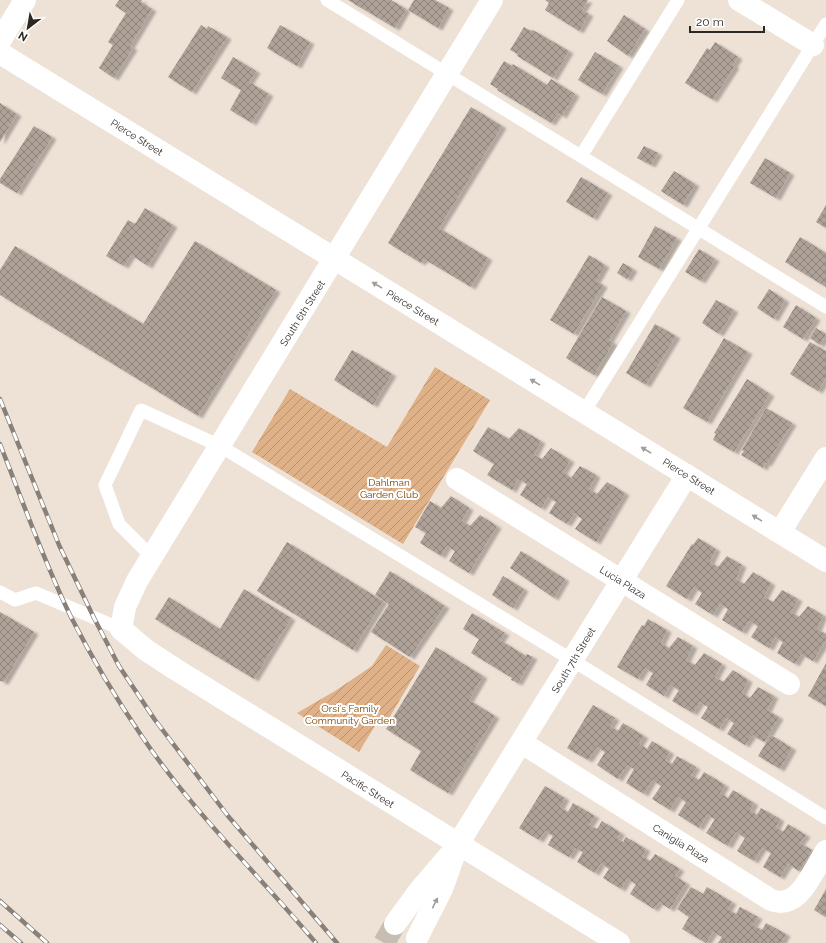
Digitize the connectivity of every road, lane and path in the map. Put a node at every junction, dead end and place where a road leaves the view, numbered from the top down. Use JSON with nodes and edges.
{"nodes":[{"id":1,"x":26,"y":0,"type":"edge"},
{"id":2,"x":327,"y":0,"type":"edge"},
{"id":3,"x":492,"y":0,"type":"edge"},
{"id":4,"x":678,"y":0,"type":"edge"},
{"id":5,"x":739,"y":0,"type":"edge"},
{"id":6,"x":826,"y":24,"type":"edge"},
{"id":7,"x":0,"y":41,"type":"edge"},
{"id":8,"x":813,"y":45,"type":"junction"},
{"id":9,"x":0,"y":53,"type":"edge"},
{"id":10,"x":447,"y":74,"type":"junction"},
{"id":11,"x":581,"y":156,"type":"junction"},
{"id":12,"x":698,"y":228,"type":"junction"},
{"id":13,"x":334,"y":259,"type":"junction"},
{"id":14,"x":826,"y":307,"type":"edge"},
{"id":15,"x":584,"y":412,"type":"junction"},
{"id":16,"x":220,"y":446,"type":"junction"},
{"id":17,"x":826,"y":458,"type":"edge"},
{"id":18,"x":687,"y":475,"type":"junction"},
{"id":19,"x":458,"y":479,"type":"dead end"},
{"id":20,"x":780,"y":532,"type":"junction"},
{"id":21,"x":152,"y":557,"type":"junction"},
{"id":22,"x":826,"y":560,"type":"edge"},
{"id":23,"x":621,"y":580,"type":"junction"},
{"id":24,"x":0,"y":592,"type":"edge"},
{"id":25,"x":121,"y":629,"type":"junction"},
{"id":26,"x":572,"y":660,"type":"junction"},
{"id":27,"x":789,"y":684,"type":"dead end"},
{"id":28,"x":522,"y":743,"type":"junction"},
{"id":29,"x":826,"y":818,"type":"edge"},
{"id":30,"x":458,"y":844,"type":"junction"},
{"id":31,"x":826,"y":851,"type":"edge"},
{"id":32,"x":395,"y":924,"type":"tunnel mouth"},
{"id":33,"x":417,"y":938,"type":"dead end"},
{"id":34,"x":619,"y":943,"type":"edge"}],
"edges":[{"from":1,"to":7,"type":"street"},
{"from":2,"to":10,"type":"lane"},
{"from":3,"to":10,"type":"street","name":"South 6th Street"},
{"from":4,"to":11,"type":"lane"},
{"from":5,"to":8,"type":"street"},
{"from":6,"to":8,"type":"lane"},
{"from":8,"to":12,"type":"lane"},
{"from":9,"to":13,"type":"street","name":"Pierce Street"},
{"from":10,"to":11,"type":"lane"},
{"from":10,"to":13,"type":"street","name":"South 6th Street"},
{"from":11,"to":12,"type":"lane"},
{"from":12,"to":14,"type":"lane"},
{"from":12,"to":15,"type":"lane"},
{"from":15,"to":13,"type":"street","name":"Pierce Street","one_way":true},
{"from":13,"to":16,"type":"street","name":"South 6th Street"},
{"from":18,"to":15,"type":"street","name":"Pierce Street","one_way":true},
{"from":16,"to":21,"type":"street","name":"South 6th Street"},
{"from":16,"to":21,"type":"lane"},
{"from":16,"to":26,"type":"lane"},
{"from":17,"to":20,"type":"street"},
{"from":20,"to":18,"type":"street","name":"Pierce Street","one_way":true},
{"from":18,"to":23,"type":"street","name":"South 7th Street"},
{"from":19,"to":23,"type":"street","name":"Lucia Plaza"},
{"from":20,"to":22,"type":"street","name":"Pierce Street"},
{"from":21,"to":25,"type":"street","name":"South 6th Street"},
{"from":23,"to":26,"type":"street","name":"South 7th Street"},
{"from":23,"to":27,"type":"street","name":"Lucia Plaza"},
{"from":24,"to":25,"type":"lane"},
{"from":25,"to":30,"type":"street","name":"Pacific Street"},
{"from":26,"to":28,"type":"street","name":"South 7th Street"},
{"from":26,"to":29,"type":"lane"},
{"from":28,"to":30,"type":"street","name":"South 7th Street"},
{"from":28,"to":31,"type":"street","name":"Caniglia Plaza"},
{"from":30,"to":32,"type":"street","name":"South 7th Street"},
{"from":33,"to":30,"type":"street","name":"South 7th Street","one_way":true},
{"from":30,"to":34,"type":"street","name":"Pacific Street"}]}
